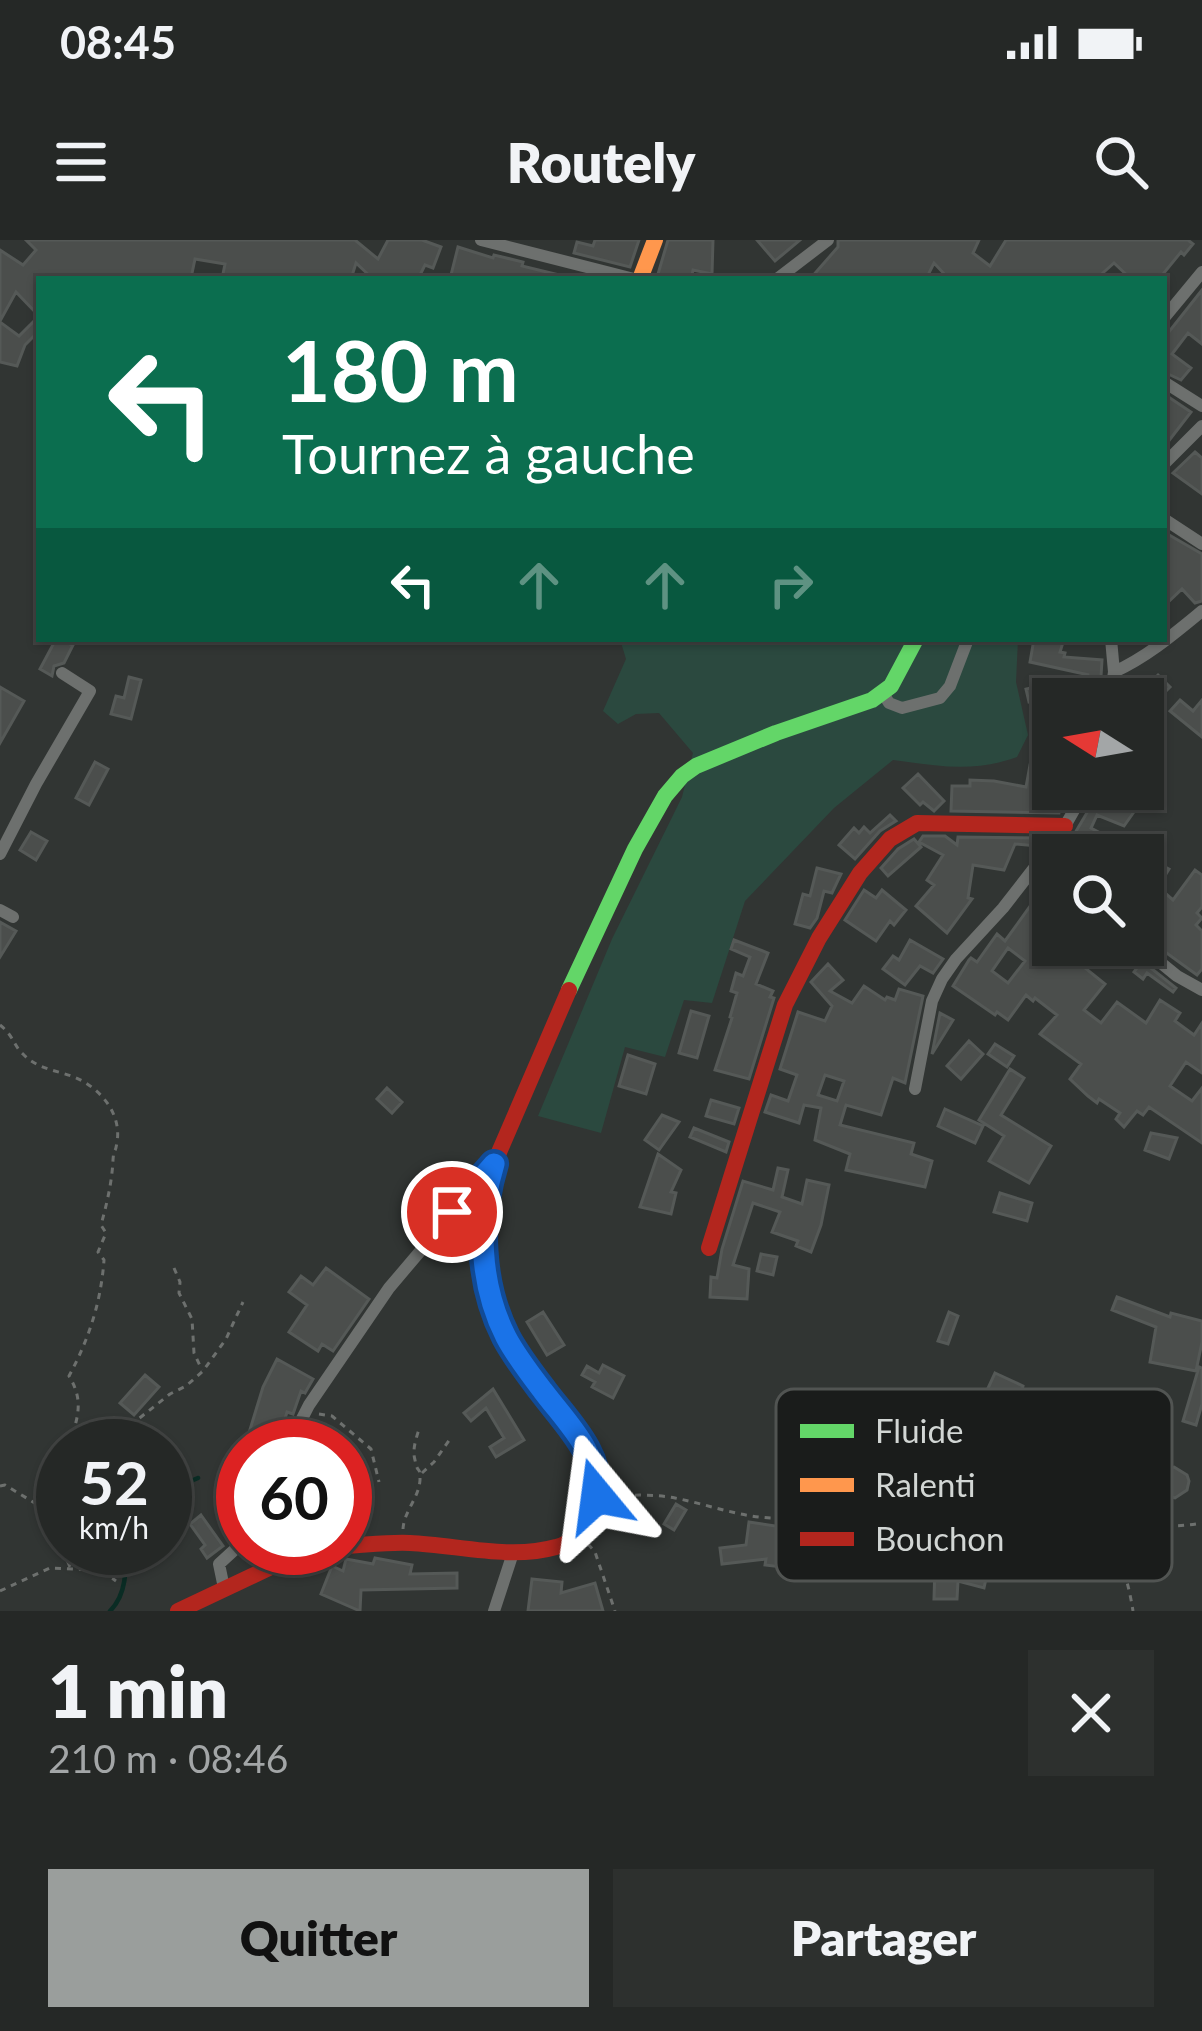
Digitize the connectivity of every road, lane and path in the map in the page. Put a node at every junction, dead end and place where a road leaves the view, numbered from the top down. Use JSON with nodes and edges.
{"nodes":[{"id":1,"x":481,"y":240,"type":"edge"},
{"id":2,"x":642,"y":240,"type":"edge"},
{"id":3,"x":655,"y":240,"type":"edge"},
{"id":4,"x":828,"y":240,"type":"edge"},
{"id":5,"x":1202,"y":272,"type":"edge"},
{"id":6,"x":622,"y":276,"type":"edge"},
{"id":7,"x":635,"y":276,"type":"edge"},
{"id":8,"x":636,"y":276,"type":"edge"},
{"id":9,"x":781,"y":276,"type":"edge"},
{"id":10,"x":1167,"y":315,"type":"edge"},
{"id":11,"x":1167,"y":384,"type":"edge"},
{"id":12,"x":1202,"y":406,"type":"edge"},
{"id":13,"x":1202,"y":426,"type":"edge"},
{"id":14,"x":1167,"y":461,"type":"edge"},
{"id":15,"x":1167,"y":521,"type":"edge"},
{"id":16,"x":1202,"y":544,"type":"edge"},
{"id":17,"x":1202,"y":611,"type":"edge"},
{"id":18,"x":1167,"y":639,"type":"edge"},
{"id":19,"x":915,"y":642,"type":"edge"},
{"id":20,"x":967,"y":642,"type":"edge"},
{"id":21,"x":1111,"y":642,"type":"edge"},
{"id":22,"x":1162,"y":642,"type":"edge"},
{"id":23,"x":1114,"y":672,"type":"junction"},
{"id":24,"x":62,"y":674,"type":"dead end"},
{"id":25,"x":1113,"y":678,"type":"edge"},
{"id":26,"x":883,"y":693,"type":"junction"},
{"id":27,"x":1074,"y":810,"type":"edge"},
{"id":28,"x":1065,"y":826,"type":"junction"},
{"id":29,"x":1059,"y":834,"type":"edge"},
{"id":30,"x":0,"y":854,"type":"edge"},
{"id":31,"x":1032,"y":871,"type":"edge"},
{"id":32,"x":1164,"y":965,"type":"edge"},
{"id":33,"x":1202,"y":990,"type":"edge"},
{"id":34,"x":0,"y":1025,"type":"edge"},
{"id":35,"x":915,"y":1088,"type":"dead end"},
{"id":36,"x":494,"y":1164,"type":"junction"},
{"id":37,"x":710,"y":1248,"type":"dead end"},
{"id":38,"x":174,"y":1268,"type":"dead end"},
{"id":39,"x":243,"y":1302,"type":"dead end"},
{"id":40,"x":203,"y":1371,"type":"junction"},
{"id":41,"x":77,"y":1419,"type":"edge"},
{"id":42,"x":137,"y":1419,"type":"edge"},
{"id":43,"x":301,"y":1419,"type":"edge"},
{"id":44,"x":303,"y":1419,"type":"edge"},
{"id":45,"x":336,"y":1419,"type":"edge"},
{"id":46,"x":418,"y":1429,"type":"dead end"},
{"id":47,"x":450,"y":1439,"type":"dead end"},
{"id":48,"x":372,"y":1453,"type":"edge"},
{"id":49,"x":420,"y":1474,"type":"junction"},
{"id":50,"x":380,"y":1483,"type":"dead end"},
{"id":51,"x":0,"y":1486,"type":"edge"},
{"id":52,"x":597,"y":1496,"type":"junction"},
{"id":53,"x":36,"y":1503,"type":"edge"},
{"id":54,"x":776,"y":1518,"type":"edge"},
{"id":55,"x":1202,"y":1523,"type":"edge"},
{"id":56,"x":1172,"y":1526,"type":"edge"},
{"id":57,"x":579,"y":1533,"type":"junction"},
{"id":58,"x":406,"y":1543,"type":"junction"},
{"id":59,"x":372,"y":1545,"type":"edge"},
{"id":60,"x":513,"y":1553,"type":"junction"},
{"id":61,"x":36,"y":1574,"type":"edge"},
{"id":62,"x":108,"y":1575,"type":"edge"},
{"id":63,"x":221,"y":1575,"type":"edge"},
{"id":64,"x":255,"y":1575,"type":"edge"},
{"id":65,"x":116,"y":1581,"type":"dead end"},
{"id":66,"x":1125,"y":1581,"type":"edge"},
{"id":67,"x":224,"y":1588,"type":"junction"},
{"id":68,"x":0,"y":1591,"type":"edge"},
{"id":69,"x":178,"y":1611,"type":"edge"},
{"id":70,"x":494,"y":1611,"type":"edge"},
{"id":71,"x":615,"y":1611,"type":"edge"},
{"id":72,"x":1133,"y":1611,"type":"edge"}],
"edges":[{"from":1,"to":6,"type":"street"},
{"from":2,"to":7,"type":"main road"},
{"from":3,"to":8,"type":"main road"},
{"from":4,"to":9,"type":"street"},
{"from":5,"to":10,"type":"street"},
{"from":11,"to":12,"type":"street"},
{"from":13,"to":14,"type":"street"},
{"from":15,"to":16,"type":"street"},
{"from":17,"to":18,"type":"street"},
{"from":19,"to":26,"type":"main road"},
{"from":20,"to":26,"type":"street"},
{"from":21,"to":23,"type":"street"},
{"from":22,"to":23,"type":"street"},
{"from":23,"to":25,"type":"street"},
{"from":24,"to":30,"type":"street"},
{"from":26,"to":36,"type":"main road"},
{"from":27,"to":28,"type":"street"},
{"from":28,"to":29,"type":"street"},
{"from":28,"to":37,"type":"main road"},
{"from":31,"to":35,"type":"street"},
{"from":32,"to":33,"type":"street"},
{"from":34,"to":41,"type":"path"},
{"from":36,"to":43,"type":"street"},
{"from":36,"to":52,"type":"main road"},
{"from":38,"to":40,"type":"path"},
{"from":39,"to":40,"type":"path"},
{"from":40,"to":42,"type":"path"},
{"from":44,"to":45,"type":"path"},
{"from":46,"to":49,"type":"path"},
{"from":47,"to":49,"type":"path"},
{"from":48,"to":50,"type":"path"},
{"from":49,"to":58,"type":"path"},
{"from":51,"to":53,"type":"path"},
{"from":52,"to":54,"type":"path"},
{"from":52,"to":57,"type":"main road"},
{"from":55,"to":56,"type":"path"},
{"from":57,"to":60,"type":"main road"},
{"from":57,"to":71,"type":"path"},
{"from":58,"to":59,"type":"main road"},
{"from":58,"to":60,"type":"main road"},
{"from":60,"to":70,"type":"street"},
{"from":61,"to":68,"type":"path"},
{"from":62,"to":65,"type":"path"},
{"from":63,"to":67,"type":"street"},
{"from":64,"to":67,"type":"main road"},
{"from":66,"to":72,"type":"path"},
{"from":67,"to":69,"type":"main road"}]}
